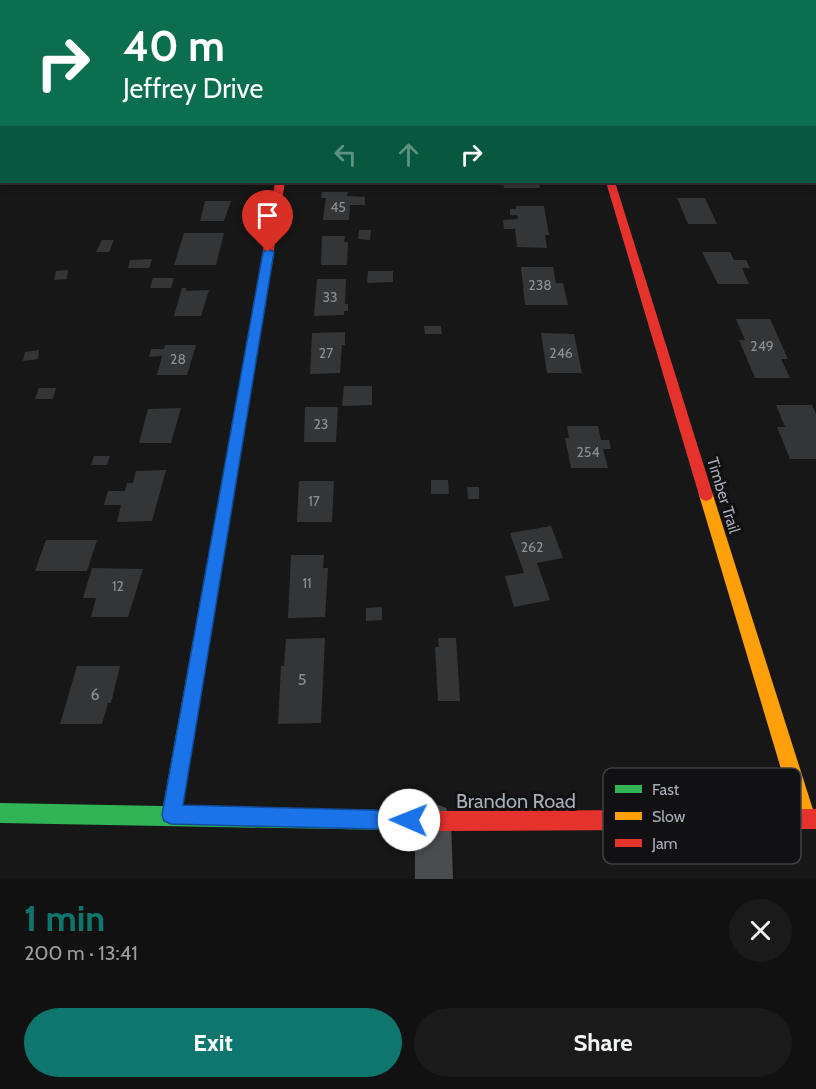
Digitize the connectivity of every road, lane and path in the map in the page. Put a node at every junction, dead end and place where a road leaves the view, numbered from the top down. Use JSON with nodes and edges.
{"nodes":[{"id":1,"x":280,"y":183,"type":"edge"},
{"id":2,"x":610,"y":183,"type":"edge"},
{"id":3,"x":795,"y":768,"type":"edge"},
{"id":4,"x":801,"y":787,"type":"edge"},
{"id":5,"x":0,"y":813,"type":"edge"},
{"id":6,"x":171,"y":815,"type":"junction"},
{"id":7,"x":811,"y":819,"type":"edge"},
{"id":8,"x":603,"y":820,"type":"edge"},
{"id":9,"x":433,"y":821,"type":"junction"},
{"id":10,"x":434,"y":879,"type":"edge"}],
"edges":[{"from":1,"to":6,"type":"street"},
{"from":2,"to":3,"type":"street","name":"Timber Trail"},
{"from":4,"to":7,"type":"street","name":"Timber Trail"},
{"from":5,"to":6,"type":"street","name":"Brandon Road"},
{"from":6,"to":9,"type":"street","name":"Brandon Road"},
{"from":8,"to":9,"type":"street","name":"Brandon Road"},
{"from":9,"to":10,"type":"street"}]}
